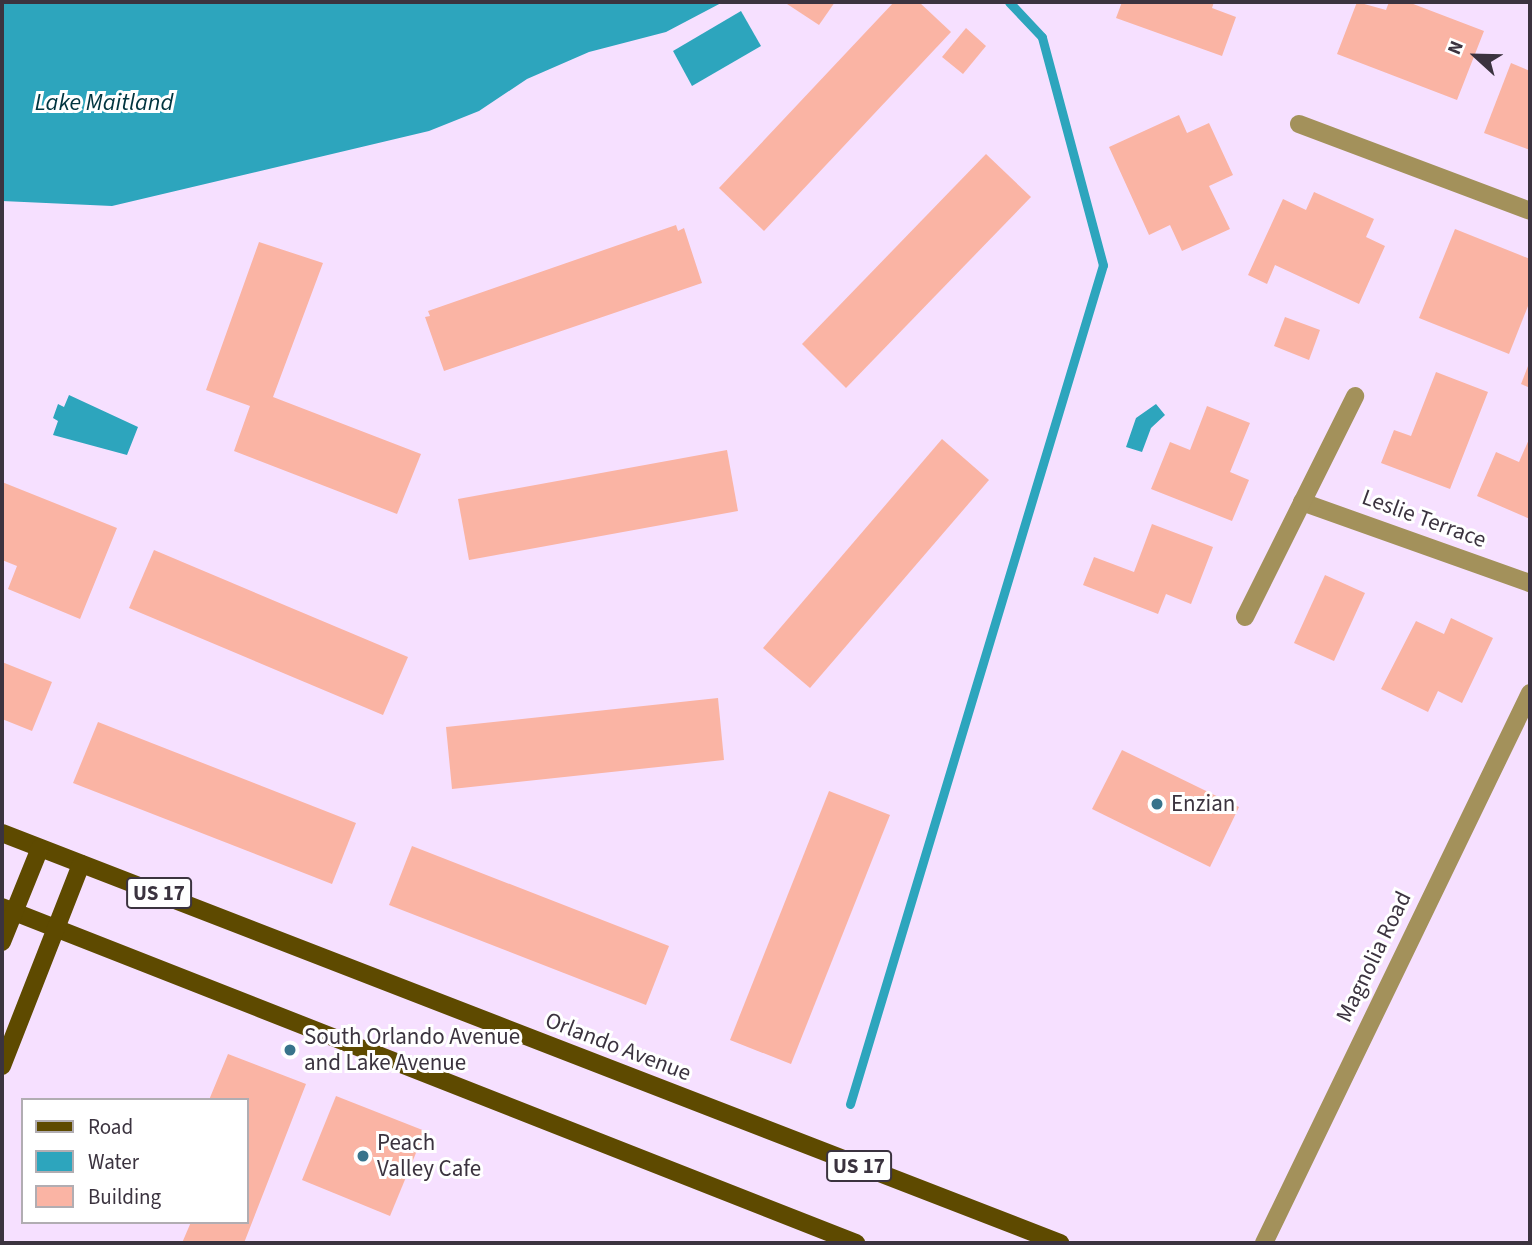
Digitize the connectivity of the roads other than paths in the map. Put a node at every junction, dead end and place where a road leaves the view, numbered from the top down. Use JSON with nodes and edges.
{"nodes":[{"id":1,"x":1299,"y":124,"type":"dead end"},
{"id":2,"x":1530,"y":211,"type":"edge"},
{"id":3,"x":1354,"y":396,"type":"dead end"},
{"id":4,"x":1302,"y":502,"type":"junction"},
{"id":5,"x":1530,"y":583,"type":"edge"},
{"id":6,"x":1245,"y":617,"type":"dead end"},
{"id":7,"x":1530,"y":693,"type":"edge"},
{"id":8,"x":2,"y":833,"type":"edge"},
{"id":9,"x":40,"y":848,"type":"junction"},
{"id":10,"x":81,"y":864,"type":"junction"},
{"id":11,"x":8,"y":910,"type":"edge"},
{"id":12,"x":55,"y":929,"type":"junction"},
{"id":13,"x":2,"y":942,"type":"edge"},
{"id":14,"x":2,"y":1066,"type":"edge"},
{"id":15,"x":856,"y":1243,"type":"edge"},
{"id":16,"x":1060,"y":1243,"type":"edge"},
{"id":17,"x":1264,"y":1243,"type":"edge"}],
"edges":[{"from":1,"to":2,"type":"street"},
{"from":3,"to":4,"type":"street"},
{"from":4,"to":5,"type":"street","name":"Leslie Terrace"},
{"from":4,"to":6,"type":"street"},
{"from":7,"to":17,"type":"street","name":"Magnolia Road"},
{"from":8,"to":9,"type":"main road","name":"Orlando Avenue","number":"US 17"},
{"from":9,"to":10,"type":"main road","name":"Orlando Avenue","number":"US 17"},
{"from":9,"to":11,"type":"main road"},
{"from":10,"to":12,"type":"main road"},
{"from":10,"to":16,"type":"main road","name":"Orlando Avenue","number":"US 17"},
{"from":11,"to":12,"type":"main road"},
{"from":11,"to":13,"type":"main road"},
{"from":12,"to":14,"type":"main road"},
{"from":12,"to":15,"type":"main road"}]}
